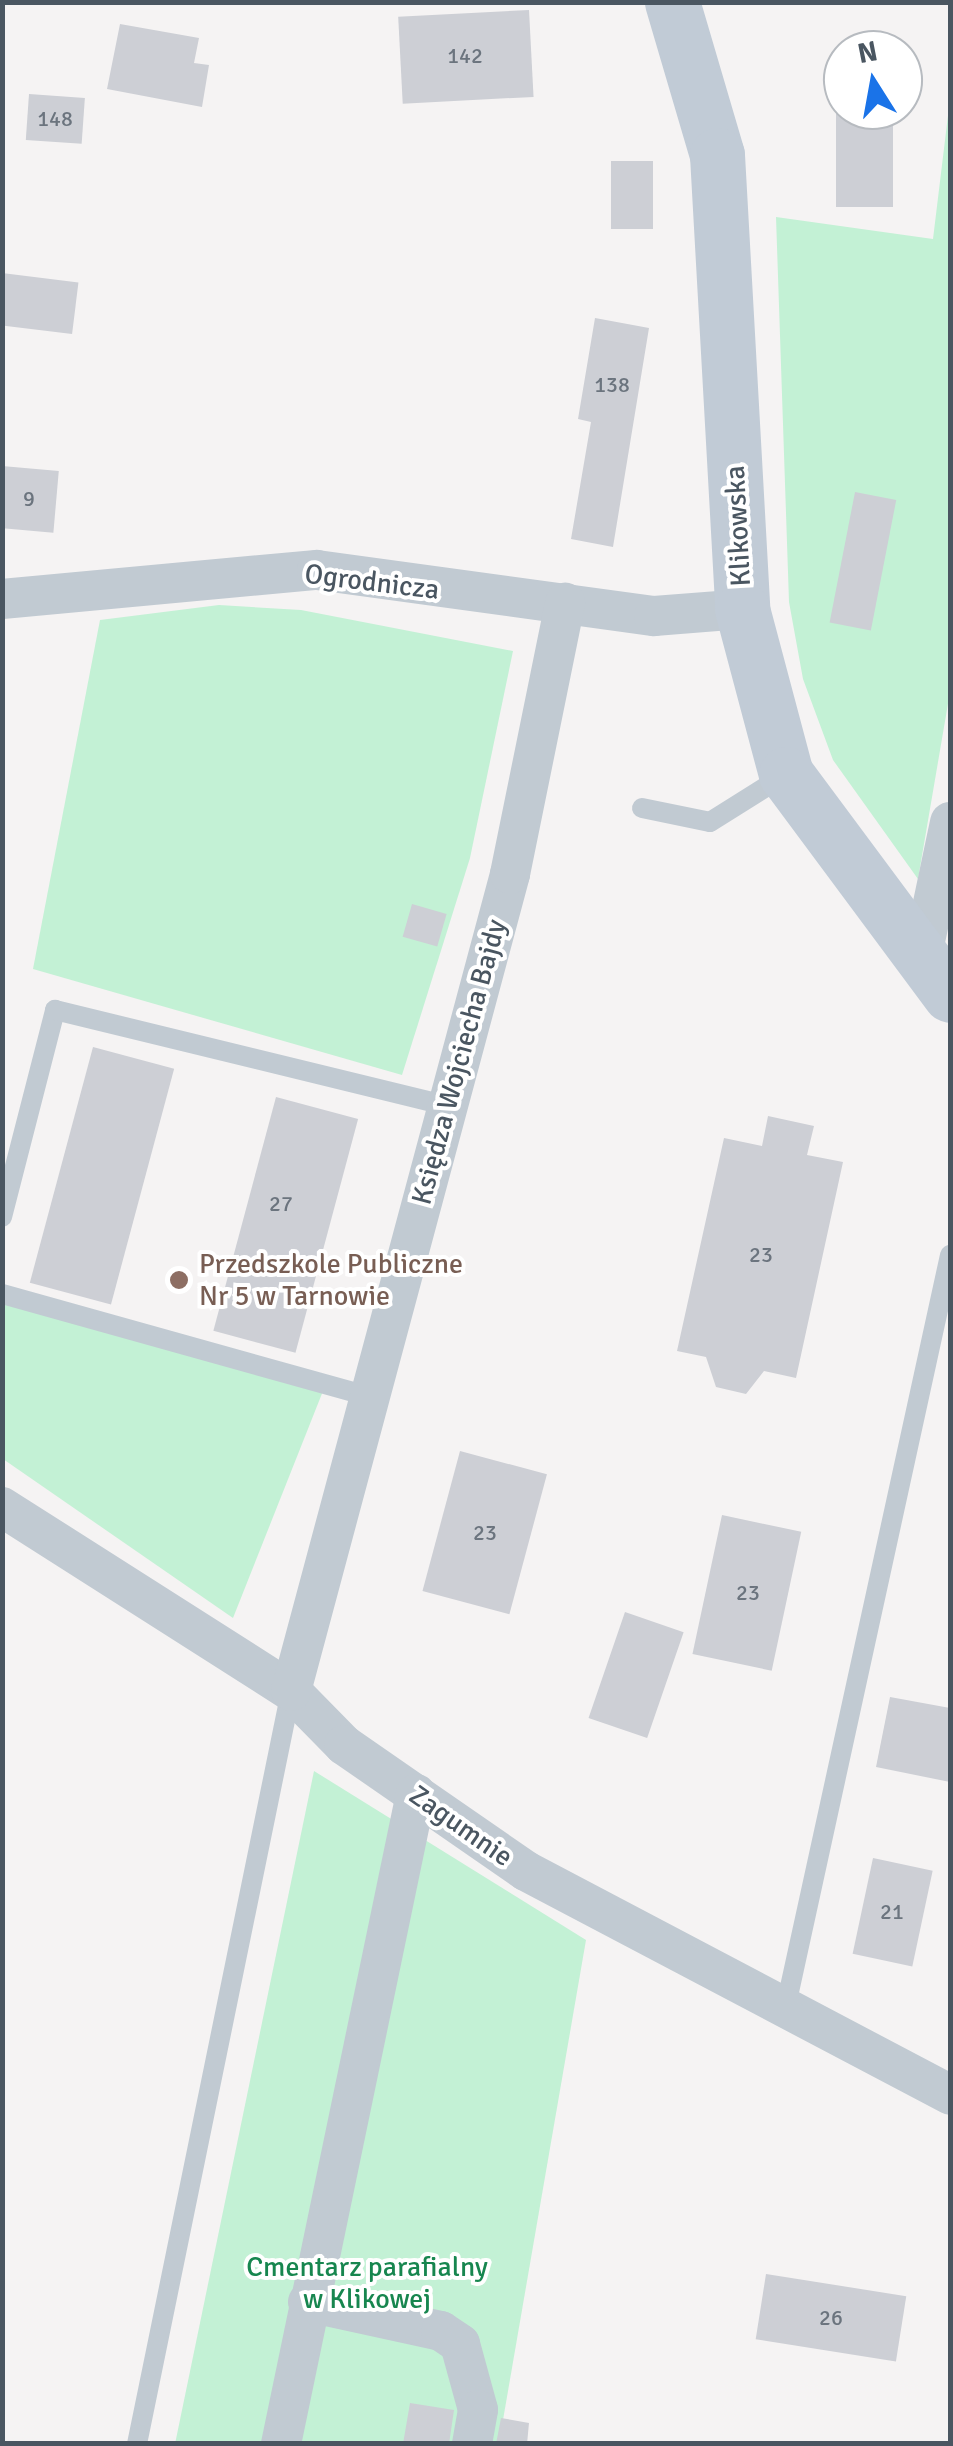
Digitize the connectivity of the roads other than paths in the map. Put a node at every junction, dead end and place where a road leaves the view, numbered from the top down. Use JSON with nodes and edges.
{"nodes":[{"id":1,"x":672,"y":2,"type":"edge"},
{"id":2,"x":2,"y":599,"type":"edge"},
{"id":3,"x":565,"y":603,"type":"junction"},
{"id":4,"x":742,"y":609,"type":"junction"},
{"id":5,"x":786,"y":774,"type":"junction"},
{"id":6,"x":642,"y":808,"type":"dead end"},
{"id":7,"x":950,"y":822,"type":"edge"},
{"id":8,"x":936,"y":978,"type":"edge"},
{"id":9,"x":448,"y":1106,"type":"junction"},
{"id":10,"x":2,"y":1217,"type":"edge"},
{"id":11,"x":950,"y":1256,"type":"edge"},
{"id":12,"x":2,"y":1294,"type":"edge"},
{"id":13,"x":370,"y":1398,"type":"junction"},
{"id":14,"x":2,"y":1507,"type":"edge"},
{"id":15,"x":291,"y":1691,"type":"junction"},
{"id":16,"x":416,"y":1794,"type":"junction"},
{"id":17,"x":785,"y":2010,"type":"junction"},
{"id":18,"x":950,"y":2096,"type":"edge"},
{"id":19,"x":308,"y":2302,"type":"junction"},
{"id":20,"x":137,"y":2444,"type":"edge"},
{"id":21,"x":281,"y":2444,"type":"edge"},
{"id":22,"x":472,"y":2444,"type":"edge"}],
"edges":[{"from":1,"to":4,"type":"street","name":"Klikowska"},
{"from":2,"to":3,"type":"street","name":"Ogrodnicza"},
{"from":3,"to":4,"type":"street","name":"Ogrodnicza"},
{"from":3,"to":9,"type":"street","name":"Księdza Wojciecha Bajdy"},
{"from":4,"to":5,"type":"street","name":"Klikowska"},
{"from":5,"to":6,"type":"lane"},
{"from":5,"to":8,"type":"street","name":"Klikowska"},
{"from":7,"to":8,"type":"street"},
{"from":9,"to":10,"type":"lane"},
{"from":9,"to":13,"type":"street","name":"Księdza Wojciecha Bajdy"},
{"from":11,"to":17,"type":"lane"},
{"from":12,"to":13,"type":"lane"},
{"from":13,"to":15,"type":"street","name":"Księdza Wojciecha Bajdy"},
{"from":14,"to":15,"type":"street","name":"Zagumnie"},
{"from":15,"to":16,"type":"street","name":"Zagumnie"},
{"from":15,"to":20,"type":"lane"},
{"from":16,"to":17,"type":"street","name":"Zagumnie"},
{"from":16,"to":19,"type":"street"},
{"from":17,"to":18,"type":"street","name":"Zagumnie"},
{"from":19,"to":21,"type":"street"},
{"from":19,"to":22,"type":"street"}]}
